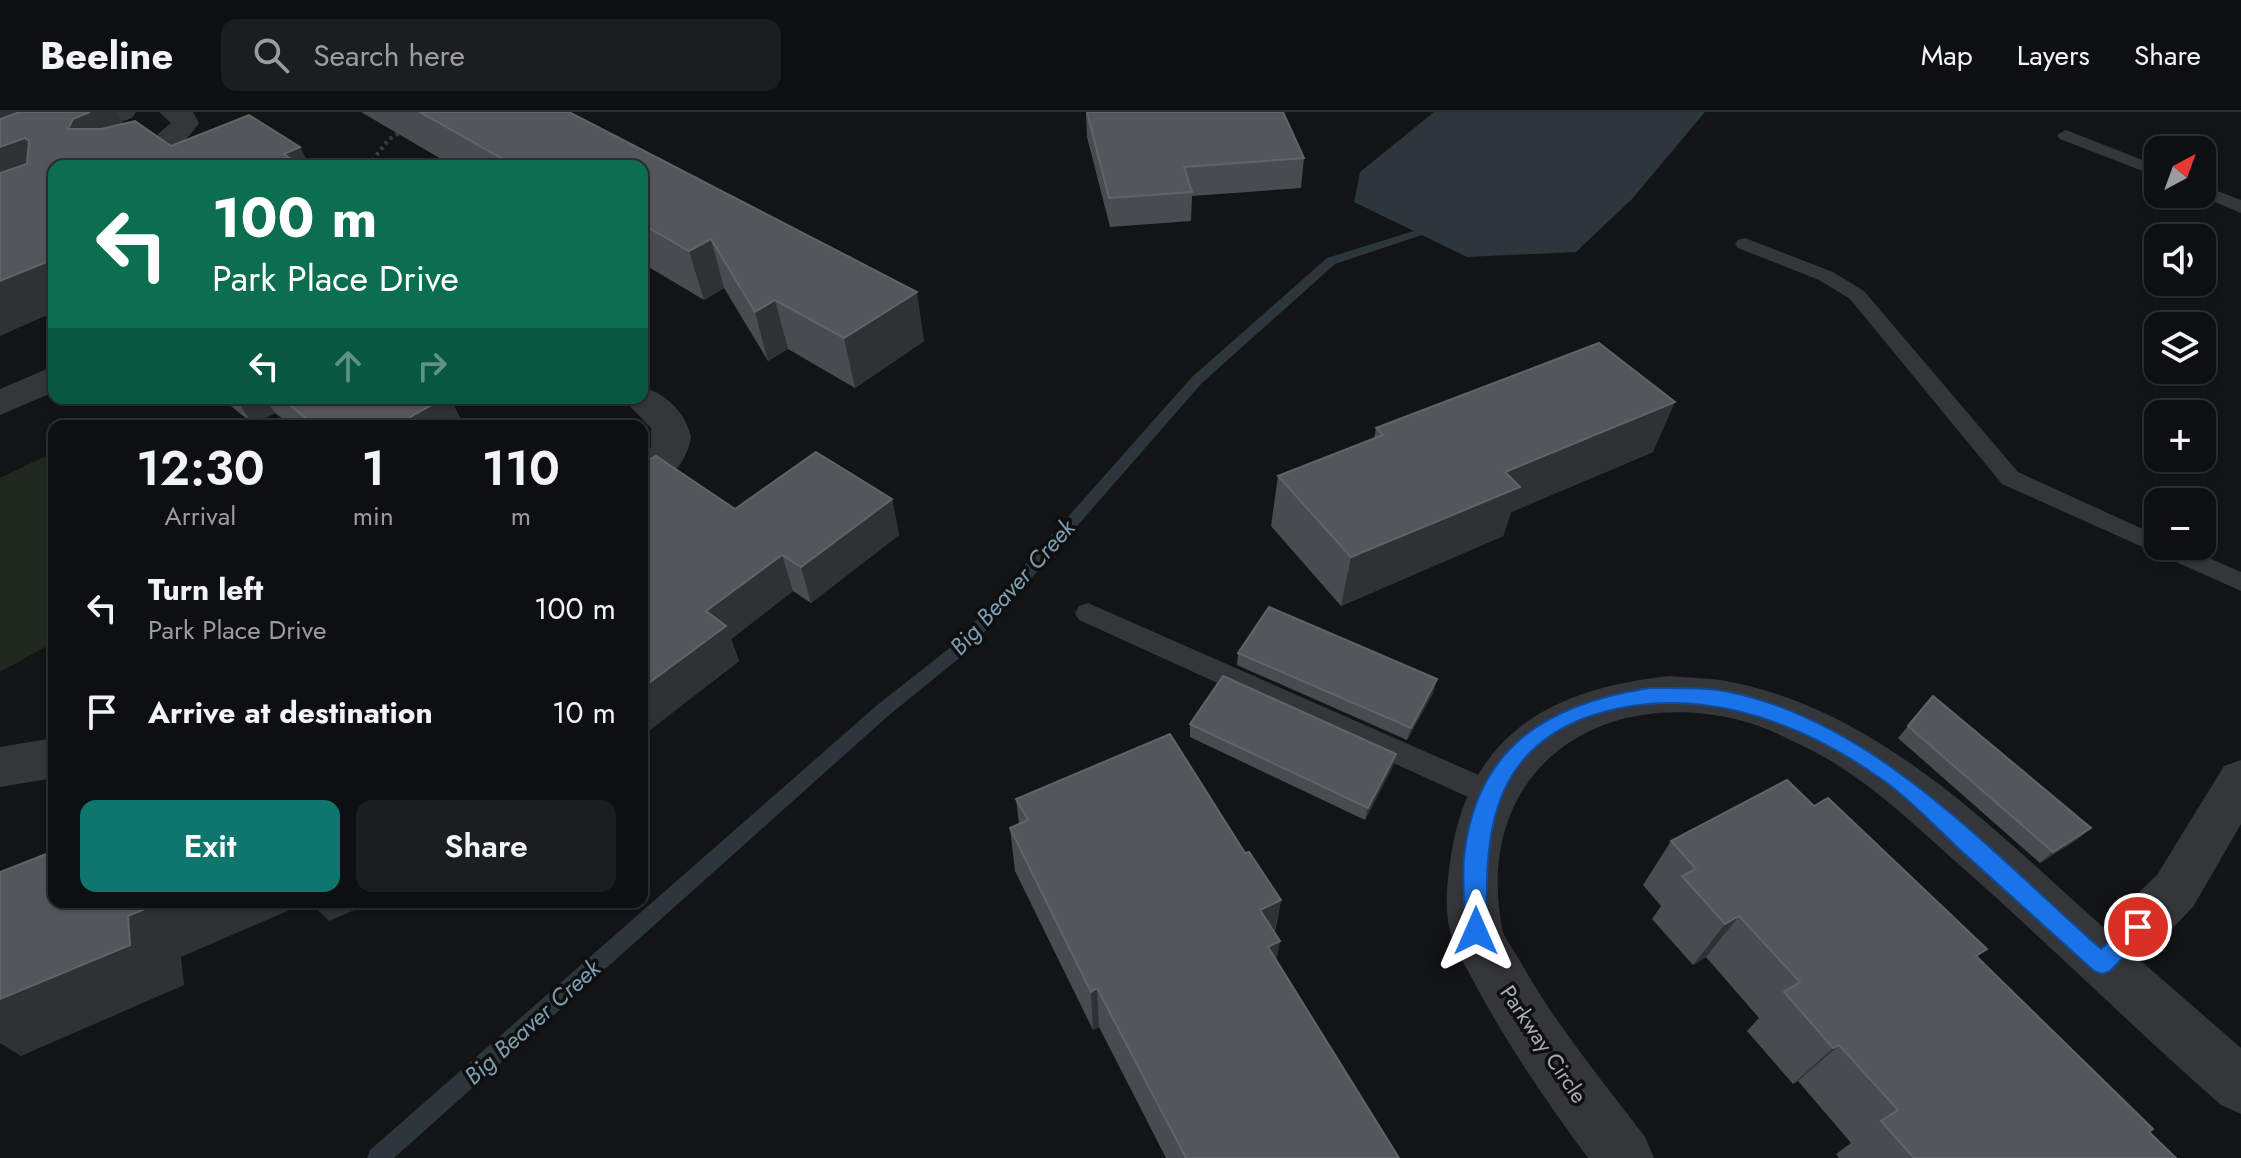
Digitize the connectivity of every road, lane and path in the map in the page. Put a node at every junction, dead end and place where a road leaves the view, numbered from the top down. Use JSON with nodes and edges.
{"nodes":[{"id":1,"x":122,"y":112,"type":"edge"},
{"id":2,"x":173,"y":112,"type":"edge"},
{"id":3,"x":413,"y":125,"type":"dead end"},
{"id":4,"x":2066,"y":135,"type":"dead end"},
{"id":5,"x":0,"y":156,"type":"edge"},
{"id":6,"x":126,"y":160,"type":"edge"},
{"id":7,"x":373,"y":160,"type":"edge"},
{"id":8,"x":2144,"y":166,"type":"edge"},
{"id":9,"x":2216,"y":196,"type":"edge"},
{"id":10,"x":2241,"y":207,"type":"edge"},
{"id":11,"x":1745,"y":244,"type":"dead end"},
{"id":12,"x":48,"y":381,"type":"edge"},
{"id":13,"x":0,"y":403,"type":"edge"},
{"id":14,"x":648,"y":404,"type":"edge"},
{"id":15,"x":648,"y":473,"type":"edge"},
{"id":16,"x":2144,"y":540,"type":"edge"},
{"id":17,"x":2190,"y":560,"type":"edge"},
{"id":18,"x":2241,"y":582,"type":"edge"},
{"id":19,"x":1088,"y":613,"type":"dead end"},
{"id":20,"x":48,"y":759,"type":"edge"},
{"id":21,"x":0,"y":767,"type":"edge"},
{"id":22,"x":2241,"y":780,"type":"edge"},
{"id":23,"x":1489,"y":793,"type":"junction"},
{"id":24,"x":2102,"y":964,"type":"junction"},
{"id":25,"x":2241,"y":1085,"type":"edge"},
{"id":26,"x":1624,"y":1158,"type":"edge"}],
"edges":[{"from":1,"to":5,"type":"street"},
{"from":2,"to":6,"type":"street"},
{"from":3,"to":7,"type":"path"},
{"from":4,"to":8,"type":"lane"},
{"from":9,"to":10,"type":"lane"},
{"from":11,"to":16,"type":"lane"},
{"from":12,"to":13,"type":"street"},
{"from":14,"to":15,"type":"street"},
{"from":17,"to":18,"type":"lane"},
{"from":19,"to":23,"type":"lane"},
{"from":20,"to":21,"type":"street"},
{"from":22,"to":24,"type":"street"},
{"from":23,"to":24,"type":"street","name":"Parkway Circle"},
{"from":23,"to":26,"type":"street","name":"Parkway Circle"},
{"from":24,"to":25,"type":"street","name":"Parkway Circle"}]}
